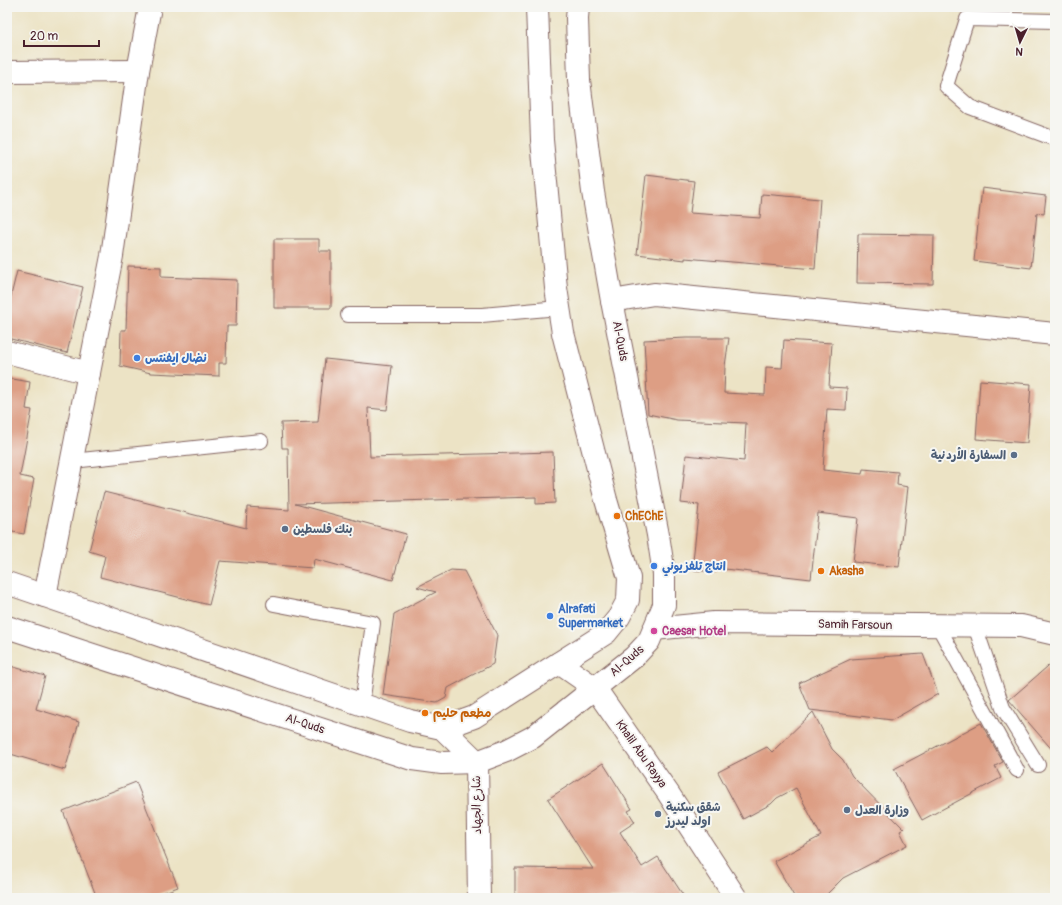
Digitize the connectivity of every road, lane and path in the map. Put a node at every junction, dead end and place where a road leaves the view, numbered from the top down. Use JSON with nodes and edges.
{"nodes":[{"id":1,"x":150,"y":7,"type":"edge"},
{"id":2,"x":537,"y":7,"type":"edge"},
{"id":3,"x":578,"y":7,"type":"edge"},
{"id":4,"x":1055,"y":21,"type":"edge"},
{"id":5,"x":138,"y":71,"type":"junction"},
{"id":6,"x":7,"y":72,"type":"edge"},
{"id":7,"x":1055,"y":139,"type":"edge"},
{"id":8,"x":612,"y":301,"type":"junction"},
{"id":9,"x":559,"y":308,"type":"junction"},
{"id":10,"x":348,"y":315,"type":"dead end"},
{"id":11,"x":1055,"y":334,"type":"edge"},
{"id":12,"x":7,"y":352,"type":"edge"},
{"id":13,"x":89,"y":373,"type":"junction"},
{"id":14,"x":261,"y":441,"type":"dead end"},
{"id":15,"x":72,"y":461,"type":"junction"},
{"id":16,"x":7,"y":583,"type":"edge"},
{"id":17,"x":45,"y":596,"type":"junction"},
{"id":18,"x":274,"y":604,"type":"dead end"},
{"id":19,"x":938,"y":626,"type":"junction"},
{"id":20,"x":975,"y":626,"type":"junction"},
{"id":21,"x":7,"y":627,"type":"edge"},
{"id":22,"x":654,"y":628,"type":"junction"},
{"id":23,"x":1055,"y":634,"type":"edge"},
{"id":24,"x":559,"y":662,"type":"junction"},
{"id":25,"x":595,"y":688,"type":"junction"},
{"id":26,"x":362,"y":705,"type":"junction"},
{"id":27,"x":441,"y":727,"type":"junction"},
{"id":28,"x":477,"y":762,"type":"junction"},
{"id":29,"x":1038,"y":765,"type":"dead end"},
{"id":30,"x":1017,"y":770,"type":"dead end"},
{"id":31,"x":479,"y":898,"type":"edge"},
{"id":32,"x":736,"y":898,"type":"edge"}],
"edges":[{"from":1,"to":5,"type":"street"},
{"from":2,"to":9,"type":"street"},
{"from":3,"to":8,"type":"street","name":"Al-Quds"},
{"from":4,"to":7,"type":"lane"},
{"from":5,"to":6,"type":"street"},
{"from":5,"to":13,"type":"street"},
{"from":8,"to":11,"type":"street"},
{"from":8,"to":22,"type":"street","name":"Al-Quds"},
{"from":9,"to":10,"type":"lane"},
{"from":9,"to":24,"type":"street"},
{"from":12,"to":13,"type":"street"},
{"from":13,"to":15,"type":"street"},
{"from":14,"to":15,"type":"lane"},
{"from":15,"to":17,"type":"street"},
{"from":16,"to":17,"type":"street"},
{"from":17,"to":26,"type":"street"},
{"from":18,"to":26,"type":"lane"},
{"from":19,"to":20,"type":"street","name":"Samih Farsoun"},
{"from":19,"to":22,"type":"street","name":"Samih Farsoun"},
{"from":19,"to":30,"type":"lane"},
{"from":20,"to":23,"type":"street","name":"Samih Farsoun"},
{"from":20,"to":29,"type":"lane"},
{"from":21,"to":28,"type":"street","name":"Al-Quds"},
{"from":22,"to":25,"type":"street","name":"Al-Quds"},
{"from":24,"to":25,"type":"street","name":"Khalil Abu Rayya"},
{"from":24,"to":27,"type":"street"},
{"from":25,"to":28,"type":"street","name":"Al-Quds"},
{"from":25,"to":32,"type":"street","name":"Khalil Abu Rayya"},
{"from":26,"to":27,"type":"street"},
{"from":27,"to":28,"type":"street","name":"شارع الجهاد"},
{"from":28,"to":31,"type":"street","name":"شارع الجهاد"}]}
